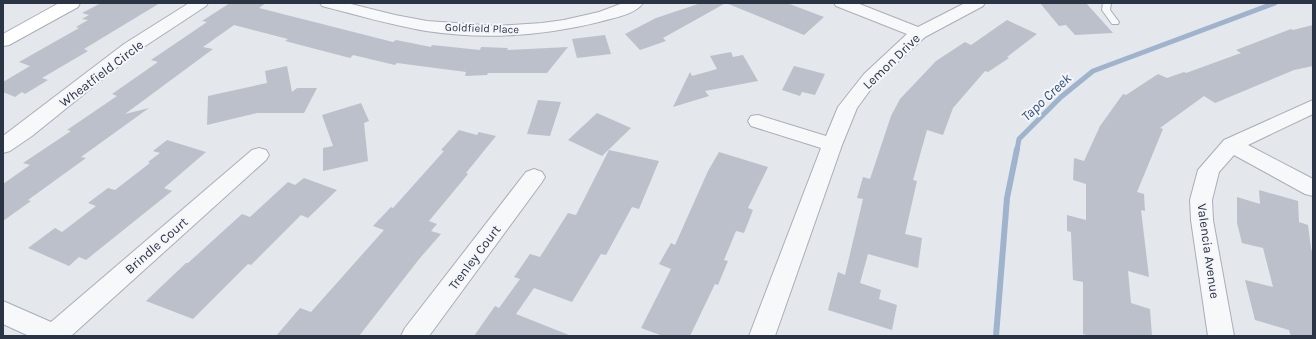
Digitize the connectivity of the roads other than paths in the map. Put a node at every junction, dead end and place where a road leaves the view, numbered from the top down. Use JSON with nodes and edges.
{"nodes":[{"id":1,"x":44,"y":3,"type":"edge"},
{"id":2,"x":72,"y":3,"type":"edge"},
{"id":3,"x":200,"y":3,"type":"edge"},
{"id":4,"x":328,"y":3,"type":"edge"},
{"id":5,"x":635,"y":3,"type":"edge"},
{"id":6,"x":842,"y":3,"type":"edge"},
{"id":7,"x":977,"y":3,"type":"edge"},
{"id":8,"x":1107,"y":3,"type":"edge"},
{"id":9,"x":1115,"y":22,"type":"dead end"},
{"id":10,"x":3,"y":25,"type":"edge"},
{"id":11,"x":918,"y":33,"type":"junction"},
{"id":12,"x":3,"y":42,"type":"edge"},
{"id":13,"x":1313,"y":106,"type":"edge"},
{"id":14,"x":758,"y":121,"type":"dead end"},
{"id":15,"x":832,"y":145,"type":"junction"},
{"id":16,"x":1231,"y":145,"type":"junction"},
{"id":17,"x":3,"y":146,"type":"edge"},
{"id":18,"x":259,"y":155,"type":"dead end"},
{"id":19,"x":534,"y":177,"type":"dead end"},
{"id":20,"x":1313,"y":188,"type":"edge"},
{"id":21,"x":3,"y":312,"type":"edge"},
{"id":22,"x":54,"y":336,"type":"edge"},
{"id":23,"x":414,"y":336,"type":"edge"},
{"id":24,"x":762,"y":336,"type":"edge"},
{"id":25,"x":1221,"y":336,"type":"edge"}],
"edges":[{"from":1,"to":10,"type":"main road"},
{"from":2,"to":12,"type":"main road"},
{"from":3,"to":17,"type":"street","name":"Wheatfield Circle"},
{"from":4,"to":5,"type":"street","name":"Goldfield Place"},
{"from":6,"to":11,"type":"street"},
{"from":7,"to":11,"type":"street","name":"Lemon Drive"},
{"from":8,"to":9,"type":"lane"},
{"from":11,"to":15,"type":"street","name":"Lemon Drive"},
{"from":13,"to":16,"type":"street","name":"Valencia Avenue"},
{"from":14,"to":15,"type":"street"},
{"from":15,"to":24,"type":"street","name":"Lemon Drive"},
{"from":16,"to":20,"type":"street"},
{"from":16,"to":25,"type":"street","name":"Valencia Avenue"},
{"from":18,"to":22,"type":"street","name":"Brindle Court"},
{"from":19,"to":23,"type":"street","name":"Trenley Court"},
{"from":21,"to":22,"type":"street"}]}
